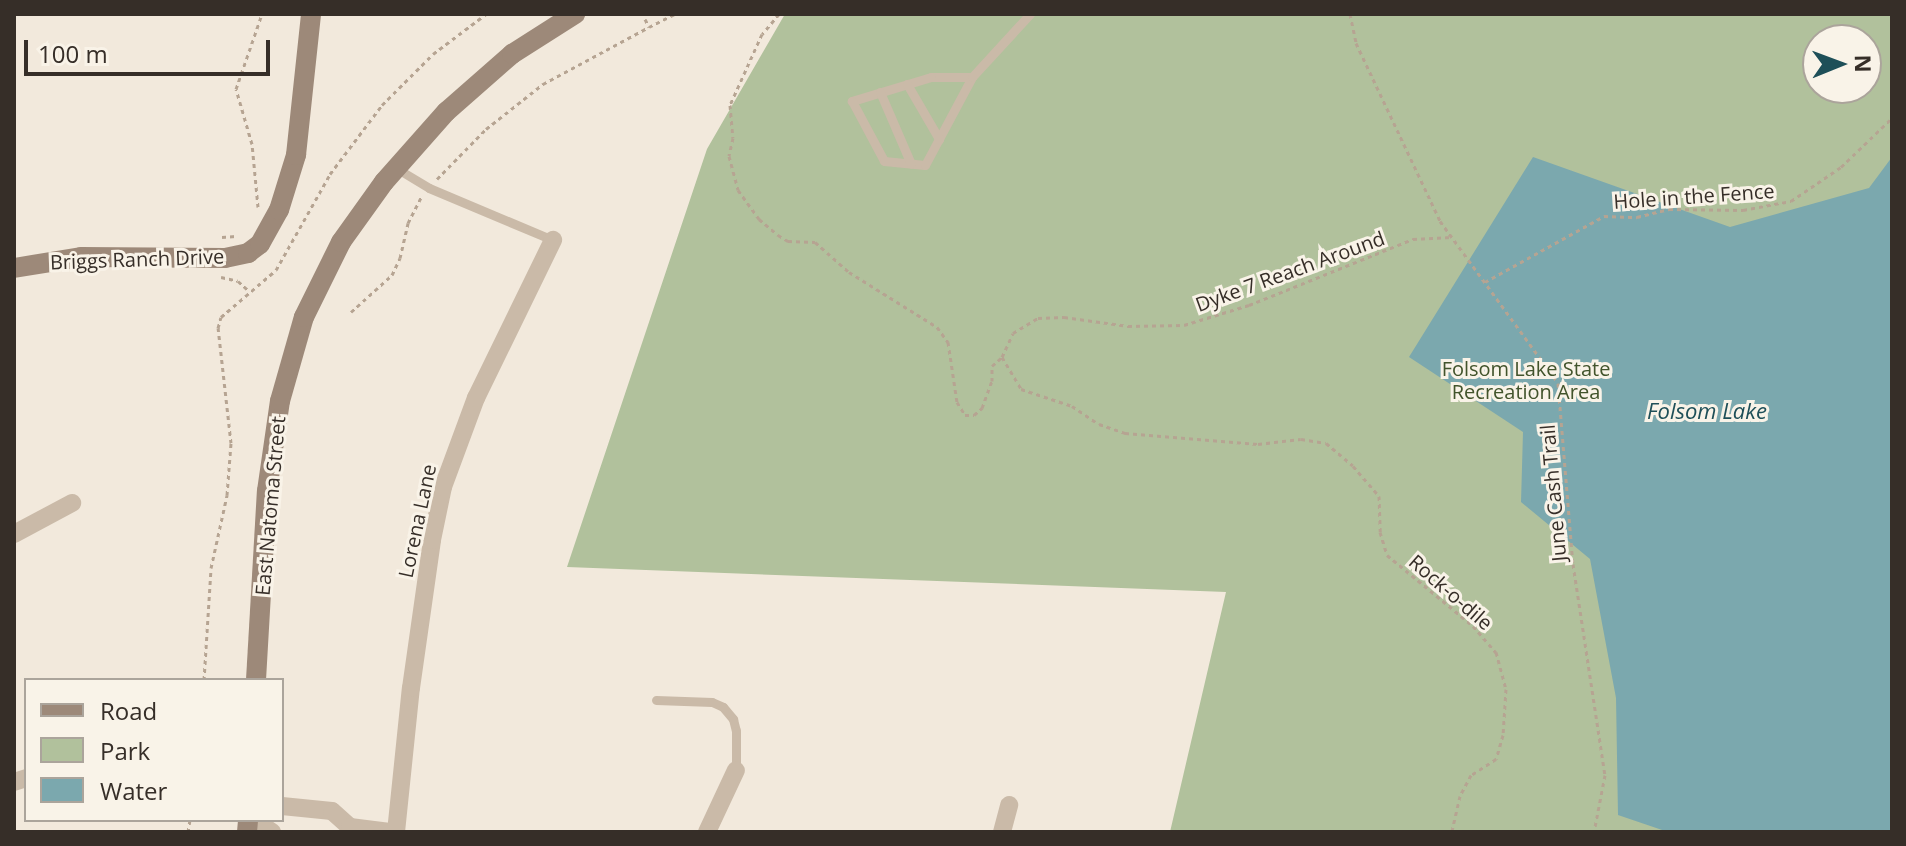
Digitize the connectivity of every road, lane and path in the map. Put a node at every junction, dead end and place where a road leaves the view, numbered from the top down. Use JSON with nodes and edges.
{"nodes":[{"id":1,"x":262,"y":14,"type":"edge"},
{"id":2,"x":311,"y":14,"type":"edge"},
{"id":3,"x":575,"y":14,"type":"edge"},
{"id":4,"x":675,"y":14,"type":"edge"},
{"id":5,"x":779,"y":14,"type":"edge"},
{"id":6,"x":1030,"y":14,"type":"edge"},
{"id":7,"x":1350,"y":14,"type":"edge"},
{"id":8,"x":645,"y":19,"type":"dead end"},
{"id":9,"x":649,"y":27,"type":"junction"},
{"id":10,"x":972,"y":77,"type":"junction"},
{"id":11,"x":907,"y":84,"type":"junction"},
{"id":12,"x":880,"y":92,"type":"junction"},
{"id":13,"x":1892,"y":118,"type":"edge"},
{"id":14,"x":939,"y":139,"type":"junction"},
{"id":15,"x":911,"y":164,"type":"junction"},
{"id":16,"x":396,"y":168,"type":"junction"},
{"id":17,"x":429,"y":188,"type":"junction"},
{"id":18,"x":257,"y":213,"type":"dead end"},
{"id":19,"x":241,"y":236,"type":"dead end"},
{"id":20,"x":222,"y":237,"type":"dead end"},
{"id":21,"x":1452,"y":237,"type":"junction"},
{"id":22,"x":553,"y":240,"type":"joint"},
{"id":23,"x":14,"y":268,"type":"edge"},
{"id":24,"x":221,"y":277,"type":"dead end"},
{"id":25,"x":1484,"y":282,"type":"junction"},
{"id":26,"x":250,"y":292,"type":"dead end"},
{"id":27,"x":351,"y":312,"type":"dead end"},
{"id":28,"x":1002,"y":357,"type":"junction"},
{"id":29,"x":72,"y":503,"type":"dead end"},
{"id":30,"x":14,"y":534,"type":"edge"},
{"id":31,"x":256,"y":678,"type":"edge"},
{"id":32,"x":656,"y":700,"type":"dead end"},
{"id":33,"x":736,"y":770,"type":"joint"},
{"id":34,"x":1009,"y":805,"type":"dead end"},
{"id":35,"x":284,"y":806,"type":"edge"},
{"id":36,"x":254,"y":822,"type":"edge"},
{"id":37,"x":346,"y":830,"type":"edge"},
{"id":38,"x":272,"y":832,"type":"edge"},
{"id":39,"x":388,"y":832,"type":"edge"},
{"id":40,"x":396,"y":832,"type":"edge"},
{"id":41,"x":707,"y":832,"type":"edge"},
{"id":42,"x":1002,"y":832,"type":"edge"},
{"id":43,"x":1452,"y":832,"type":"edge"},
{"id":44,"x":1594,"y":832,"type":"edge"}],
"edges":[{"from":1,"to":18,"type":"path"},
{"from":2,"to":23,"type":"main road","name":"Briggs Ranch Drive"},
{"from":3,"to":16,"type":"main road","name":"East Natoma Street"},
{"from":4,"to":9,"type":"path"},
{"from":5,"to":28,"type":"path","name":"Dyke 7 Reach Around"},
{"from":6,"to":10,"type":"lane"},
{"from":7,"to":21,"type":"path","name":"June Cash Trail"},
{"from":8,"to":9,"type":"path"},
{"from":9,"to":17,"type":"path"},
{"from":10,"to":11,"type":"lane"},
{"from":10,"to":14,"type":"lane"},
{"from":11,"to":12,"type":"lane"},
{"from":11,"to":14,"type":"lane"},
{"from":12,"to":15,"type":"lane"},
{"from":12,"to":15,"type":"lane"},
{"from":13,"to":25,"type":"path","name":"Hole in the Fence"},
{"from":14,"to":15,"type":"lane"},
{"from":16,"to":17,"type":"lane"},
{"from":16,"to":31,"type":"main road","name":"East Natoma Street"},
{"from":17,"to":22,"type":"lane"},
{"from":17,"to":27,"type":"path"},
{"from":19,"to":20,"type":"path"},
{"from":21,"to":25,"type":"path","name":"June Cash Trail"},
{"from":21,"to":28,"type":"path","name":"Dyke 7 Reach Around"},
{"from":22,"to":40,"type":"street","name":"Lorena Lane"},
{"from":24,"to":26,"type":"path"},
{"from":25,"to":44,"type":"path","name":"June Cash Trail"},
{"from":28,"to":43,"type":"path","name":"Rock-o-dile"},
{"from":29,"to":30,"type":"street"},
{"from":32,"to":33,"type":"lane"},
{"from":33,"to":41,"type":"street"},
{"from":34,"to":42,"type":"street"},
{"from":35,"to":37,"type":"street"},
{"from":36,"to":38,"type":"street"},
{"from":37,"to":39,"type":"street"}]}
